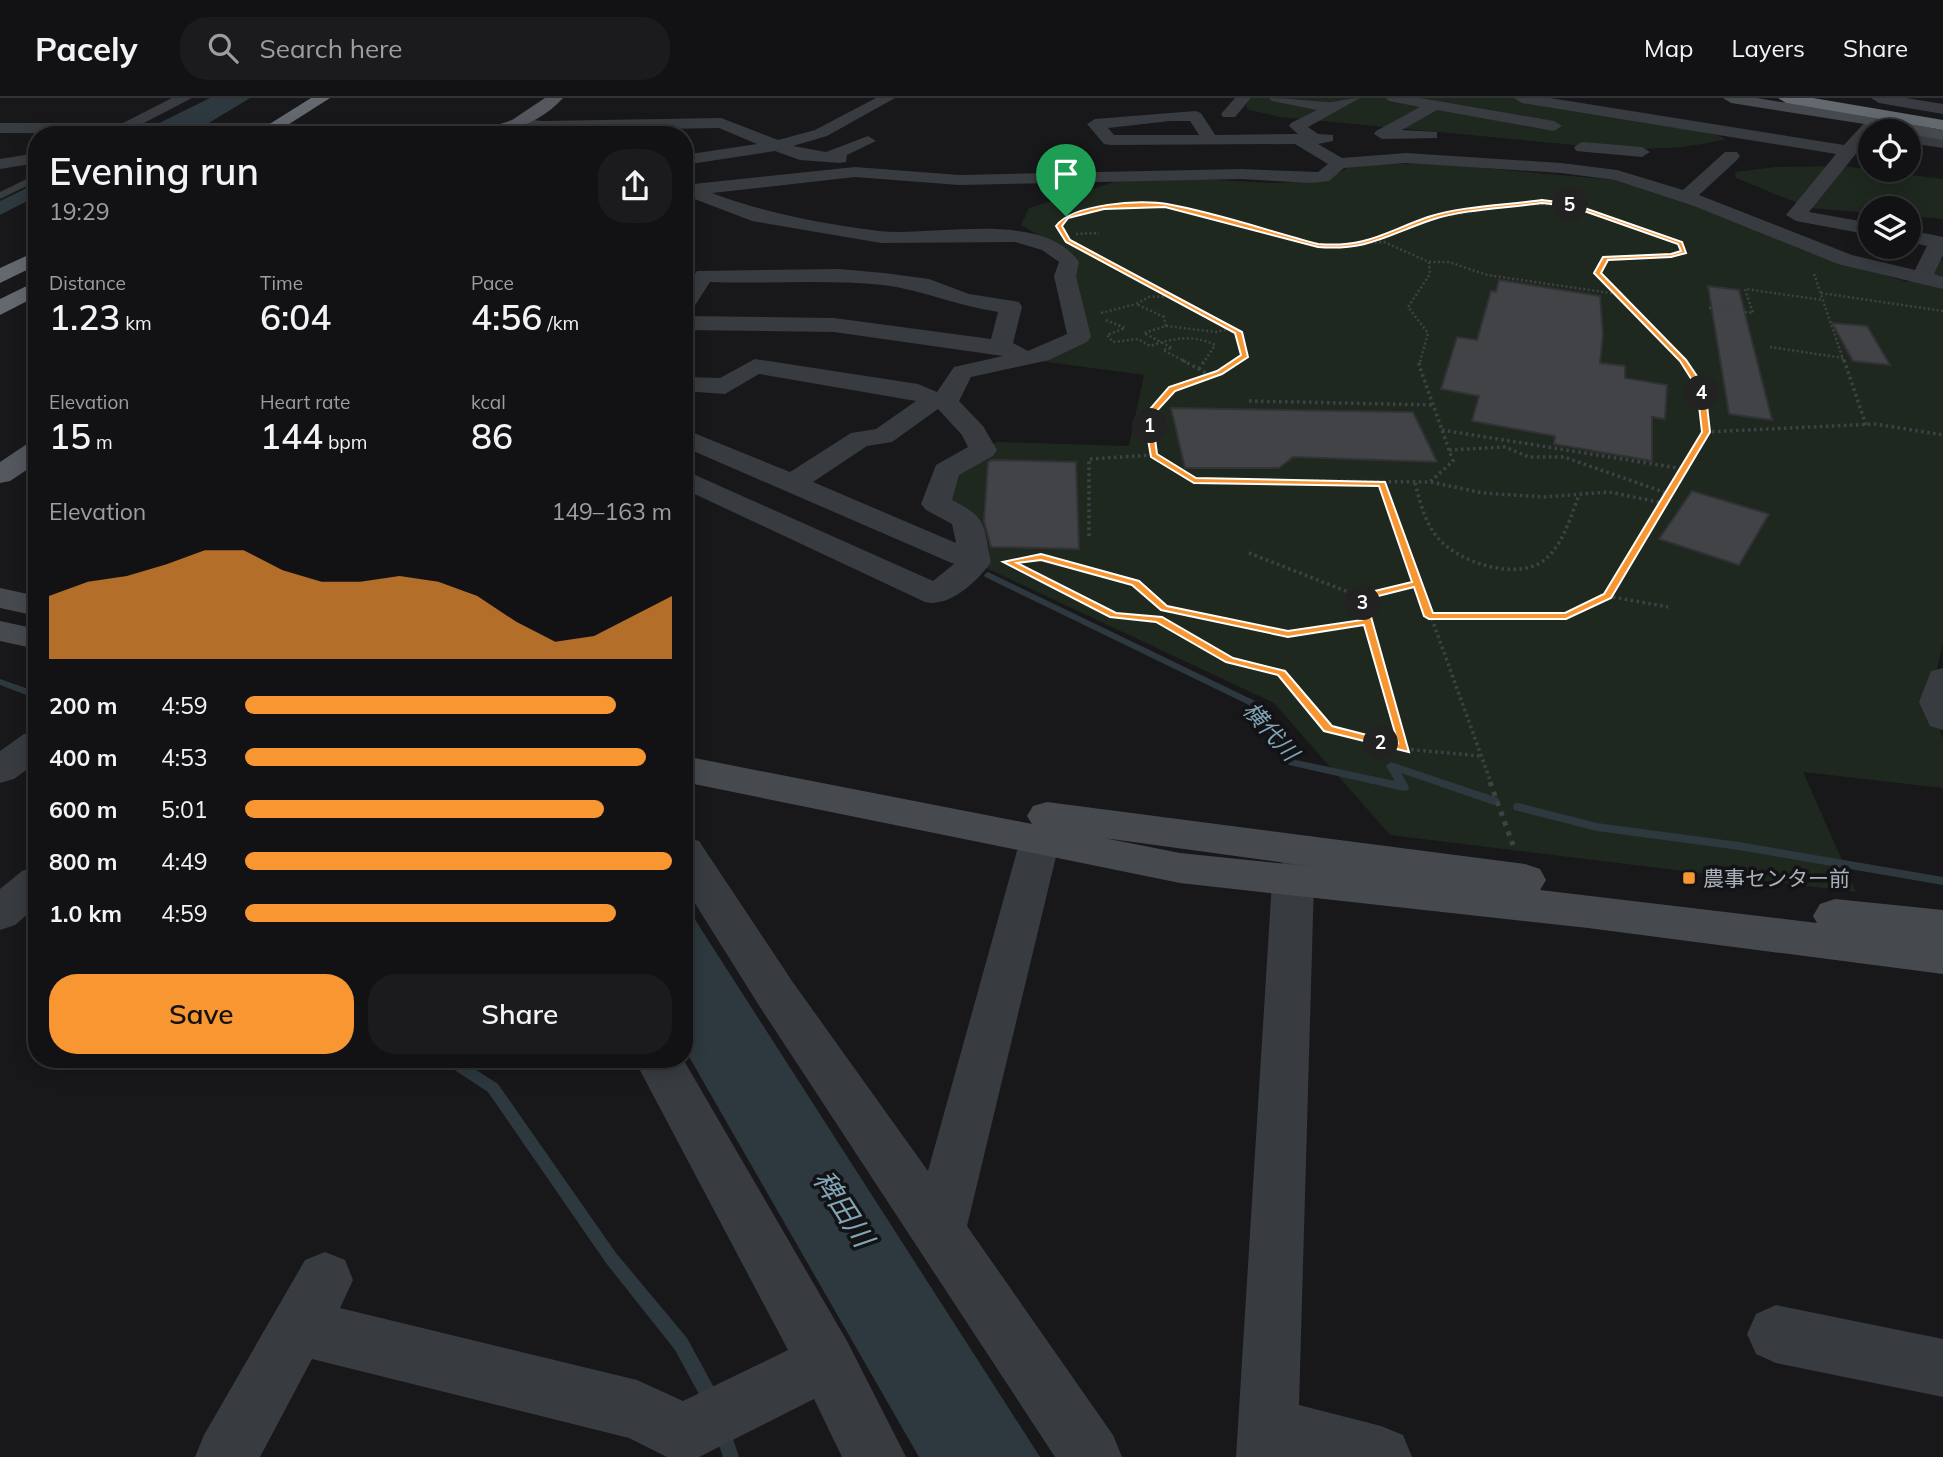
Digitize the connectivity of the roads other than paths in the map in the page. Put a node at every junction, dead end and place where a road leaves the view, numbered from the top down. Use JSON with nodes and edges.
{"nodes":[{"id":1,"x":164,"y":98,"type":"edge"},
{"id":2,"x":183,"y":98,"type":"edge"},
{"id":3,"x":322,"y":98,"type":"edge"},
{"id":4,"x":555,"y":98,"type":"edge"},
{"id":5,"x":887,"y":98,"type":"edge"},
{"id":6,"x":1243,"y":98,"type":"edge"},
{"id":7,"x":1277,"y":98,"type":"edge"},
{"id":8,"x":1352,"y":98,"type":"edge"},
{"id":9,"x":1394,"y":98,"type":"edge"},
{"id":10,"x":1522,"y":98,"type":"edge"},
{"id":11,"x":1731,"y":98,"type":"edge"},
{"id":12,"x":1786,"y":98,"type":"edge"},
{"id":13,"x":1830,"y":98,"type":"edge"},
{"id":14,"x":1879,"y":98,"type":"edge"},
{"id":15,"x":1575,"y":102,"type":"edge"},
{"id":16,"x":334,"y":104,"type":"edge"},
{"id":17,"x":1435,"y":105,"type":"junction"},
{"id":18,"x":665,"y":106,"type":"dead end"},
{"id":19,"x":1332,"y":108,"type":"junction"},
{"id":20,"x":1943,"y":109,"type":"edge"},
{"id":21,"x":1229,"y":114,"type":"dead end"},
{"id":22,"x":1943,"y":117,"type":"edge"},
{"id":23,"x":518,"y":123,"type":"junction"},
{"id":24,"x":1540,"y":123,"type":"junction"},
{"id":25,"x":617,"y":124,"type":"junction"},
{"id":26,"x":1943,"y":125,"type":"edge"},
{"id":27,"x":132,"y":126,"type":"edge"},
{"id":28,"x":282,"y":126,"type":"edge"},
{"id":29,"x":287,"y":126,"type":"edge"},
{"id":30,"x":306,"y":126,"type":"edge"},
{"id":31,"x":507,"y":126,"type":"edge"},
{"id":32,"x":542,"y":126,"type":"edge"},
{"id":33,"x":606,"y":126,"type":"edge"},
{"id":34,"x":1858,"y":126,"type":"edge"},
{"id":35,"x":0,"y":128,"type":"edge"},
{"id":36,"x":25,"y":128,"type":"junction"},
{"id":37,"x":28,"y":128,"type":"edge"},
{"id":38,"x":1921,"y":133,"type":"edge"},
{"id":39,"x":1943,"y":135,"type":"edge"},
{"id":40,"x":1342,"y":137,"type":"dead end"},
{"id":41,"x":0,"y":138,"type":"edge"},
{"id":42,"x":1210,"y":140,"type":"junction"},
{"id":43,"x":1921,"y":140,"type":"edge"},
{"id":44,"x":868,"y":141,"type":"dead end"},
{"id":45,"x":1858,"y":142,"type":"edge"},
{"id":46,"x":1943,"y":144,"type":"edge"},
{"id":47,"x":1561,"y":145,"type":"dead end"},
{"id":48,"x":775,"y":146,"type":"junction"},
{"id":49,"x":1850,"y":150,"type":"junction"},
{"id":50,"x":1858,"y":151,"type":"edge"},
{"id":51,"x":1642,"y":152,"type":"junction"},
{"id":52,"x":1705,"y":152,"type":"dead end"},
{"id":53,"x":828,"y":157,"type":"junction"},
{"id":54,"x":28,"y":159,"type":"edge"},
{"id":55,"x":693,"y":159,"type":"edge"},
{"id":56,"x":1468,"y":162,"type":"junction"},
{"id":57,"x":1339,"y":163,"type":"junction"},
{"id":58,"x":0,"y":164,"type":"edge"},
{"id":59,"x":1804,"y":169,"type":"dead end"},
{"id":60,"x":1829,"y":173,"type":"junction"},
{"id":61,"x":1617,"y":175,"type":"junction"},
{"id":62,"x":1027,"y":177,"type":"junction"},
{"id":63,"x":28,"y":182,"type":"edge"},
{"id":64,"x":693,"y":189,"type":"edge"},
{"id":65,"x":693,"y":193,"type":"edge"},
{"id":66,"x":0,"y":196,"type":"edge"},
{"id":67,"x":1687,"y":197,"type":"junction"},
{"id":68,"x":1796,"y":215,"type":"junction"},
{"id":69,"x":1858,"y":227,"type":"edge"},
{"id":70,"x":1779,"y":231,"type":"junction"},
{"id":71,"x":1921,"y":238,"type":"edge"},
{"id":72,"x":779,"y":242,"type":"junction"},
{"id":73,"x":1941,"y":242,"type":"edge"},
{"id":74,"x":693,"y":270,"type":"edge"},
{"id":75,"x":28,"y":273,"type":"edge"},
{"id":76,"x":28,"y":275,"type":"edge"},
{"id":77,"x":0,"y":276,"type":"edge"},
{"id":78,"x":28,"y":278,"type":"edge"},
{"id":79,"x":28,"y":279,"type":"edge"},
{"id":80,"x":1933,"y":280,"type":"edge"},
{"id":81,"x":0,"y":285,"type":"edge"},
{"id":82,"x":693,"y":292,"type":"edge"},
{"id":83,"x":0,"y":300,"type":"edge"},
{"id":84,"x":0,"y":308,"type":"edge"},
{"id":85,"x":693,"y":323,"type":"edge"},
{"id":86,"x":1000,"y":347,"type":"junction"},
{"id":87,"x":1030,"y":357,"type":"junction"},
{"id":88,"x":693,"y":384,"type":"edge"},
{"id":89,"x":940,"y":401,"type":"junction"},
{"id":90,"x":693,"y":441,"type":"edge"},
{"id":91,"x":28,"y":456,"type":"edge"},
{"id":92,"x":0,"y":475,"type":"edge"},
{"id":93,"x":693,"y":482,"type":"edge"},
{"id":94,"x":792,"y":483,"type":"junction"},
{"id":95,"x":975,"y":562,"type":"junction"},
{"id":96,"x":0,"y":598,"type":"edge"},
{"id":97,"x":28,"y":604,"type":"edge"},
{"id":98,"x":0,"y":631,"type":"edge"},
{"id":99,"x":28,"y":637,"type":"edge"},
{"id":100,"x":1943,"y":679,"type":"edge"},
{"id":101,"x":1943,"y":718,"type":"edge"},
{"id":102,"x":693,"y":745,"type":"edge"},
{"id":103,"x":28,"y":750,"type":"edge"},
{"id":104,"x":0,"y":770,"type":"edge"},
{"id":105,"x":693,"y":771,"type":"edge"},
{"id":106,"x":1041,"y":840,"type":"junction"},
{"id":107,"x":693,"y":866,"type":"edge"},
{"id":108,"x":1301,"y":866,"type":"junction"},
{"id":109,"x":28,"y":889,"type":"edge"},
{"id":110,"x":0,"y":912,"type":"edge"},
{"id":111,"x":1943,"y":926,"type":"edge"},
{"id":112,"x":1943,"y":956,"type":"edge"},
{"id":113,"x":663,"y":1068,"type":"edge"},
{"id":114,"x":939,"y":1231,"type":"junction"},
{"id":115,"x":1776,"y":1334,"type":"dead end"},
{"id":116,"x":826,"y":1362,"type":"junction"},
{"id":117,"x":1943,"y":1368,"type":"edge"},
{"id":118,"x":1268,"y":1442,"type":"edge"},
{"id":119,"x":226,"y":1457,"type":"edge"},
{"id":120,"x":875,"y":1457,"type":"edge"},
{"id":121,"x":1091,"y":1457,"type":"edge"},
{"id":122,"x":1381,"y":1457,"type":"edge"}],
"edges":[{"from":1,"to":2,"type":"street"},
{"from":2,"to":27,"type":"street"},
{"from":3,"to":28,"type":"highway"},
{"from":4,"to":23,"type":"main road"},
{"from":5,"to":48,"type":"street"},
{"from":6,"to":21,"type":"street"},
{"from":7,"to":19,"type":"street"},
{"from":8,"to":19,"type":"street"},
{"from":9,"to":17,"type":"street"},
{"from":10,"to":15,"type":"street"},
{"from":11,"to":34,"type":"street"},
{"from":12,"to":26,"type":"highway"},
{"from":13,"to":22,"type":"highway"},
{"from":14,"to":20,"type":"street"},
{"from":15,"to":24,"type":"street"},
{"from":15,"to":49,"type":"street"},
{"from":16,"to":29,"type":"highway"},
{"from":16,"to":30,"type":"highway"},
{"from":17,"to":24,"type":"street"},
{"from":17,"to":56,"type":"street"},
{"from":18,"to":25,"type":"street"},
{"from":19,"to":40,"type":"street"},
{"from":23,"to":31,"type":"main road"},
{"from":23,"to":32,"type":"street"},
{"from":24,"to":51,"type":"street"},
{"from":25,"to":33,"type":"street"},
{"from":25,"to":48,"type":"street"},
{"from":35,"to":36,"type":"street"},
{"from":36,"to":37,"type":"street"},
{"from":36,"to":41,"type":"street"},
{"from":38,"to":39,"type":"street"},
{"from":42,"to":42,"type":"street"},
{"from":42,"to":57,"type":"street"},
{"from":43,"to":46,"type":"street"},
{"from":44,"to":53,"type":"street"},
{"from":45,"to":49,"type":"street"},
{"from":47,"to":51,"type":"street"},
{"from":48,"to":53,"type":"street"},
{"from":48,"to":55,"type":"street"},
{"from":49,"to":50,"type":"street"},
{"from":49,"to":60,"type":"street"},
{"from":51,"to":61,"type":"street"},
{"from":52,"to":67,"type":"street"},
{"from":53,"to":62,"type":"street"},
{"from":54,"to":58,"type":"street"},
{"from":56,"to":57,"type":"street"},
{"from":56,"to":61,"type":"street"},
{"from":57,"to":62,"type":"street"},
{"from":59,"to":60,"type":"street"},
{"from":60,"to":68,"type":"street"},
{"from":61,"to":67,"type":"street"},
{"from":62,"to":64,"type":"street"},
{"from":63,"to":66,"type":"lane"},
{"from":65,"to":72,"type":"street"},
{"from":67,"to":70,"type":"street"},
{"from":68,"to":69,"type":"street"},
{"from":68,"to":70,"type":"street"},
{"from":70,"to":80,"type":"street"},
{"from":71,"to":73,"type":"street"},
{"from":72,"to":74,"type":"street"},
{"from":72,"to":87,"type":"street"},
{"from":73,"to":80,"type":"street"},
{"from":75,"to":77,"type":"highway"},
{"from":76,"to":81,"type":"highway"},
{"from":78,"to":83,"type":"highway"},
{"from":79,"to":84,"type":"highway"},
{"from":82,"to":86,"type":"street"},
{"from":85,"to":86,"type":"street"},
{"from":86,"to":87,"type":"street"},
{"from":87,"to":89,"type":"street"},
{"from":88,"to":89,"type":"street"},
{"from":89,"to":94,"type":"street"},
{"from":89,"to":95,"type":"street"},
{"from":90,"to":94,"type":"street"},
{"from":91,"to":92,"type":"main road"},
{"from":93,"to":95,"type":"street"},
{"from":94,"to":95,"type":"street"},
{"from":96,"to":97,"type":"street"},
{"from":98,"to":99,"type":"street"},
{"from":100,"to":101,"type":"street"},
{"from":102,"to":108,"type":"street"},
{"from":103,"to":104,"type":"street"},
{"from":105,"to":106,"type":"street"},
{"from":106,"to":108,"type":"street"},
{"from":106,"to":114,"type":"street"},
{"from":107,"to":114,"type":"street"},
{"from":108,"to":111,"type":"street"},
{"from":108,"to":112,"type":"street"},
{"from":108,"to":118,"type":"street"},
{"from":109,"to":110,"type":"street"},
{"from":113,"to":116,"type":"street"},
{"from":114,"to":121,"type":"street"},
{"from":115,"to":117,"type":"street"},
{"from":116,"to":119,"type":"street"},
{"from":116,"to":120,"type":"street"},
{"from":118,"to":122,"type":"street"}]}
